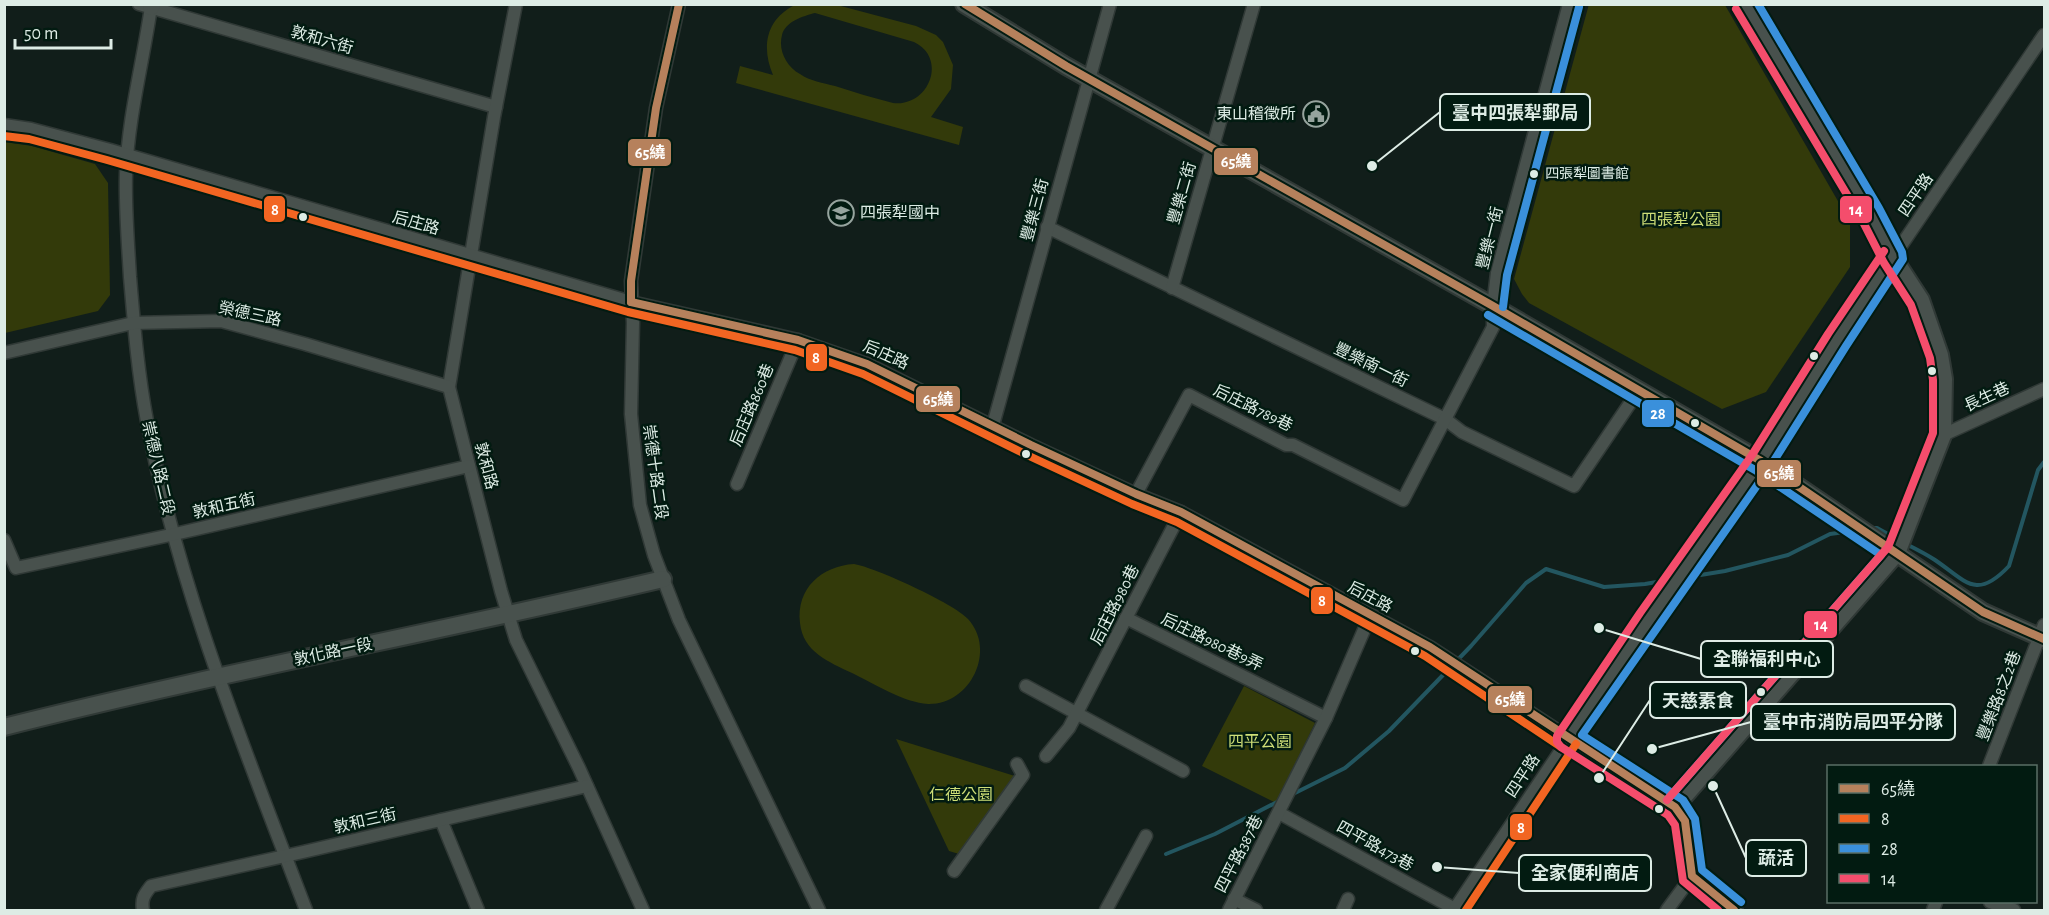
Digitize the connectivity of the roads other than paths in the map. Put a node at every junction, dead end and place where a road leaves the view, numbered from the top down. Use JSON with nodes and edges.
{"nodes":[{"id":1,"x":516,"y":4,"type":"edge"},
{"id":2,"x":679,"y":4,"type":"edge"},
{"id":3,"x":964,"y":4,"type":"edge"},
{"id":4,"x":1110,"y":4,"type":"edge"},
{"id":5,"x":1254,"y":4,"type":"edge"},
{"id":6,"x":1569,"y":4,"type":"edge"},
{"id":7,"x":1745,"y":4,"type":"edge"},
{"id":8,"x":147,"y":5,"type":"edge"},
{"id":9,"x":2044,"y":35,"type":"edge"},
{"id":10,"x":1090,"y":78,"type":"junction"},
{"id":11,"x":496,"y":107,"type":"junction"},
{"id":12,"x":4,"y":125,"type":"edge"},
{"id":13,"x":1212,"y":148,"type":"junction"},
{"id":14,"x":128,"y":155,"type":"junction"},
{"id":15,"x":1047,"y":227,"type":"junction"},
{"id":16,"x":471,"y":256,"type":"junction"},
{"id":17,"x":1893,"y":257,"type":"junction"},
{"id":18,"x":1172,"y":288,"type":"junction"},
{"id":19,"x":631,"y":302,"type":"junction"},
{"id":20,"x":1493,"y":306,"type":"junction"},
{"id":21,"x":133,"y":323,"type":"junction"},
{"id":22,"x":798,"y":340,"type":"junction"},
{"id":23,"x":4,"y":353,"type":"edge"},
{"id":24,"x":449,"y":387,"type":"junction"},
{"id":25,"x":2044,"y":389,"type":"edge"},
{"id":26,"x":1639,"y":390,"type":"junction"},
{"id":27,"x":1445,"y":418,"type":"junction"},
{"id":28,"x":993,"y":425,"type":"junction"},
{"id":29,"x":1943,"y":435,"type":"junction"},
{"id":30,"x":1761,"y":461,"type":"junction"},
{"id":31,"x":469,"y":466,"type":"junction"},
{"id":32,"x":737,"y":484,"type":"dead end"},
{"id":33,"x":1136,"y":494,"type":"junction"},
{"id":34,"x":1403,"y":500,"type":"joint"},
{"id":35,"x":1181,"y":512,"type":"junction"},
{"id":36,"x":174,"y":534,"type":"junction"},
{"id":37,"x":4,"y":540,"type":"edge"},
{"id":38,"x":1896,"y":553,"type":"junction"},
{"id":39,"x":663,"y":579,"type":"junction"},
{"id":40,"x":508,"y":615,"type":"junction"},
{"id":41,"x":1370,"y":616,"type":"junction"},
{"id":42,"x":1126,"y":618,"type":"junction"},
{"id":43,"x":2043,"y":634,"type":"edge"},
{"id":44,"x":219,"y":677,"type":"junction"},
{"id":45,"x":1026,"y":686,"type":"dead end"},
{"id":46,"x":1077,"y":713,"type":"junction"},
{"id":47,"x":1326,"y":718,"type":"junction"},
{"id":48,"x":4,"y":727,"type":"edge"},
{"id":49,"x":1567,"y":738,"type":"junction"},
{"id":50,"x":1046,"y":756,"type":"dead end"},
{"id":51,"x":1017,"y":764,"type":"dead end"},
{"id":52,"x":1989,"y":765,"type":"edge"},
{"id":53,"x":1183,"y":771,"type":"dead end"},
{"id":54,"x":586,"y":786,"type":"junction"},
{"id":55,"x":1675,"y":807,"type":"junction"},
{"id":56,"x":1279,"y":813,"type":"junction"},
{"id":57,"x":441,"y":820,"type":"junction"},
{"id":58,"x":1146,"y":836,"type":"dead end"},
{"id":59,"x":286,"y":856,"type":"junction"},
{"id":60,"x":954,"y":871,"type":"dead end"},
{"id":61,"x":1692,"y":876,"type":"junction"},
{"id":62,"x":1993,"y":903,"type":"edge"},
{"id":63,"x":1231,"y":905,"type":"edge"},
{"id":64,"x":143,"y":910,"type":"edge"},
{"id":65,"x":306,"y":910,"type":"edge"},
{"id":66,"x":478,"y":910,"type":"edge"},
{"id":67,"x":643,"y":910,"type":"edge"},
{"id":68,"x":819,"y":910,"type":"edge"},
{"id":69,"x":1106,"y":910,"type":"edge"},
{"id":70,"x":1256,"y":910,"type":"edge"},
{"id":71,"x":1454,"y":910,"type":"edge"},
{"id":72,"x":1667,"y":910,"type":"edge"},
{"id":73,"x":1734,"y":910,"type":"edge"},
{"id":74,"x":2014,"y":910,"type":"edge"}],
"edges":[{"from":1,"to":11,"type":"street","name":"敦和路"},
{"from":2,"to":19,"type":"street","name":"崇德十路二段"},
{"from":3,"to":10,"type":"street"},
{"from":4,"to":10,"type":"street","name":"豐樂三街"},
{"from":5,"to":13,"type":"street","name":"豐樂二街"},
{"from":6,"to":20,"type":"street","name":"豐樂一街"},
{"from":7,"to":17,"type":"street"},
{"from":8,"to":11,"type":"street","name":"敦和六街"},
{"from":8,"to":14,"type":"street","name":"崇德八路二段"},
{"from":9,"to":17,"type":"street","name":"四平路"},
{"from":10,"to":13,"type":"street"},
{"from":10,"to":15,"type":"street","name":"豐樂三街"},
{"from":11,"to":16,"type":"street","name":"敦和路"},
{"from":12,"to":14,"type":"street","name":"后庄路"},
{"from":13,"to":18,"type":"street","name":"豐樂二街"},
{"from":13,"to":20,"type":"street"},
{"from":14,"to":16,"type":"street","name":"后庄路"},
{"from":14,"to":21,"type":"street","name":"崇德八路二段"},
{"from":15,"to":18,"type":"street","name":"豐樂南一街"},
{"from":15,"to":28,"type":"street","name":"豐樂三街"},
{"from":16,"to":19,"type":"street","name":"后庄路"},
{"from":16,"to":24,"type":"street","name":"敦和路"},
{"from":17,"to":29,"type":"street"},
{"from":17,"to":30,"type":"street","name":"四平路"},
{"from":18,"to":27,"type":"street","name":"豐樂南一街"},
{"from":19,"to":22,"type":"street","name":"后庄路"},
{"from":19,"to":39,"type":"street","name":"崇德十路二段"},
{"from":20,"to":26,"type":"street"},
{"from":20,"to":27,"type":"street","name":"豐樂一街"},
{"from":21,"to":23,"type":"street","name":"榮德三路"},
{"from":21,"to":24,"type":"street","name":"榮德三路"},
{"from":21,"to":36,"type":"street","name":"崇德八路二段"},
{"from":22,"to":28,"type":"street","name":"后庄路"},
{"from":22,"to":32,"type":"street","name":"后庄路860巷"},
{"from":24,"to":31,"type":"street","name":"敦和路"},
{"from":25,"to":29,"type":"street","name":"長生巷"},
{"from":26,"to":27,"type":"street","name":"豐樂南一街"},
{"from":26,"to":30,"type":"street"},
{"from":27,"to":34,"type":"street","name":"豐樂一街"},
{"from":28,"to":33,"type":"street","name":"后庄路"},
{"from":29,"to":38,"type":"street"},
{"from":30,"to":38,"type":"street"},
{"from":30,"to":49,"type":"street","name":"四平路"},
{"from":31,"to":36,"type":"street","name":"敦和五街"},
{"from":31,"to":40,"type":"street","name":"敦和路"},
{"from":33,"to":34,"type":"street","name":"后庄路789巷"},
{"from":33,"to":35,"type":"street","name":"后庄路"},
{"from":35,"to":41,"type":"street","name":"后庄路"},
{"from":35,"to":42,"type":"street","name":"后庄路980巷"},
{"from":36,"to":37,"type":"street","name":"敦和五街"},
{"from":36,"to":44,"type":"street","name":"崇德八路二段"},
{"from":38,"to":43,"type":"street"},
{"from":38,"to":55,"type":"street"},
{"from":39,"to":40,"type":"street","name":"敦化路一段"},
{"from":39,"to":68,"type":"street","name":"崇德十路二段"},
{"from":40,"to":44,"type":"street","name":"敦化路一段"},
{"from":40,"to":54,"type":"street","name":"敦和路"},
{"from":41,"to":47,"type":"street","name":"四平路387巷"},
{"from":41,"to":49,"type":"street","name":"后庄路"},
{"from":42,"to":46,"type":"street","name":"后庄路980巷"},
{"from":42,"to":47,"type":"street","name":"后庄路980巷9弄"},
{"from":43,"to":52,"type":"street","name":"豐樂路8之2巷"},
{"from":44,"to":48,"type":"street","name":"敦化路一段"},
{"from":44,"to":59,"type":"street","name":"崇德八路二段"},
{"from":45,"to":46,"type":"street"},
{"from":46,"to":50,"type":"street","name":"后庄路980巷"},
{"from":46,"to":53,"type":"street"},
{"from":47,"to":56,"type":"street","name":"四平路387巷"},
{"from":49,"to":55,"type":"street","name":"后庄路"},
{"from":49,"to":71,"type":"street","name":"四平路"},
{"from":51,"to":60,"type":"street"},
{"from":54,"to":57,"type":"street","name":"敦和三街"},
{"from":54,"to":67,"type":"street","name":"敦和路"},
{"from":55,"to":61,"type":"street"},
{"from":56,"to":63,"type":"street","name":"四平路387巷"},
{"from":56,"to":71,"type":"street","name":"四平路473巷"},
{"from":57,"to":59,"type":"street","name":"敦和三街"},
{"from":57,"to":66,"type":"street"},
{"from":58,"to":69,"type":"street"},
{"from":59,"to":64,"type":"street","name":"敦和三街"},
{"from":59,"to":65,"type":"street","name":"崇德八路二段"},
{"from":61,"to":72,"type":"street"},
{"from":61,"to":73,"type":"street"},
{"from":62,"to":74,"type":"street"},
{"from":63,"to":70,"type":"street"}]}
